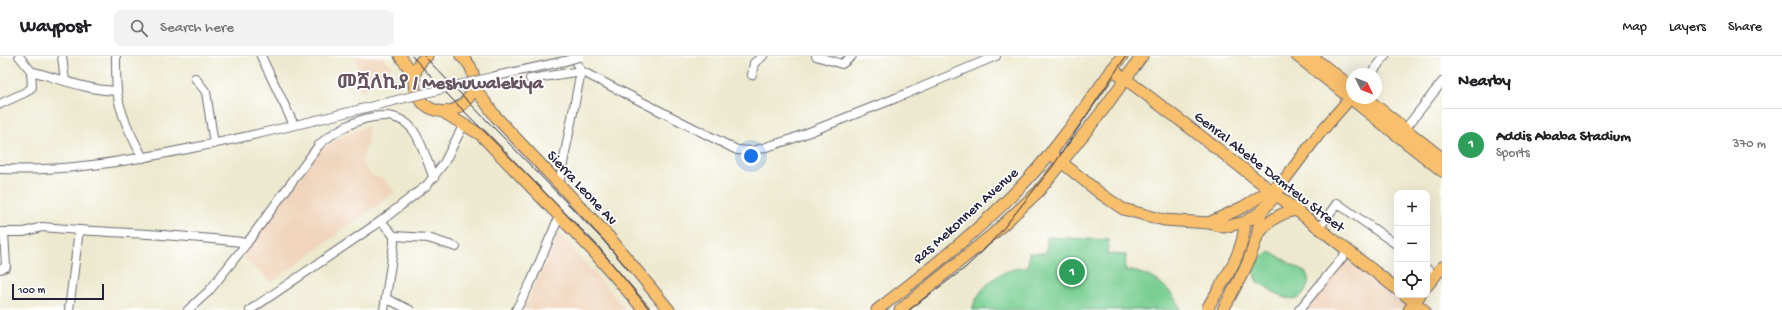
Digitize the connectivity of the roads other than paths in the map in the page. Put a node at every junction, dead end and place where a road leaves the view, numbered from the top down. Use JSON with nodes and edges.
{"nodes":[{"id":1,"x":19,"y":56,"type":"edge"},
{"id":2,"x":62,"y":56,"type":"edge"},
{"id":3,"x":116,"y":56,"type":"edge"},
{"id":4,"x":261,"y":56,"type":"edge"},
{"id":5,"x":400,"y":56,"type":"edge"},
{"id":6,"x":427,"y":56,"type":"edge"},
{"id":7,"x":461,"y":56,"type":"edge"},
{"id":8,"x":579,"y":56,"type":"edge"},
{"id":9,"x":763,"y":56,"type":"edge"},
{"id":10,"x":816,"y":56,"type":"edge"},
{"id":11,"x":852,"y":56,"type":"edge"},
{"id":12,"x":996,"y":56,"type":"edge"},
{"id":13,"x":1122,"y":56,"type":"edge"},
{"id":14,"x":1142,"y":56,"type":"edge"},
{"id":15,"x":1297,"y":56,"type":"edge"},
{"id":16,"x":1311,"y":56,"type":"edge"},
{"id":17,"x":1385,"y":56,"type":"edge"},
{"id":18,"x":1376,"y":68,"type":"edge"},
{"id":19,"x":1112,"y":69,"type":"junction"},
{"id":20,"x":31,"y":71,"type":"junction"},
{"id":21,"x":581,"y":71,"type":"junction"},
{"id":22,"x":414,"y":75,"type":"junction"},
{"id":23,"x":752,"y":75,"type":"dead end"},
{"id":24,"x":195,"y":78,"type":"dead end"},
{"id":25,"x":1125,"y":78,"type":"junction"},
{"id":26,"x":530,"y":79,"type":"dead end"},
{"id":27,"x":65,"y":81,"type":"junction"},
{"id":28,"x":1346,"y":82,"type":"edge"},
{"id":29,"x":1442,"y":82,"type":"edge"},
{"id":30,"x":474,"y":86,"type":"junction"},
{"id":31,"x":117,"y":91,"type":"junction"},
{"id":32,"x":1346,"y":94,"type":"edge"},
{"id":33,"x":1346,"y":102,"type":"edge"},
{"id":34,"x":0,"y":104,"type":"edge"},
{"id":35,"x":1360,"y":104,"type":"edge"},
{"id":36,"x":1372,"y":104,"type":"edge"},
{"id":37,"x":443,"y":112,"type":"junction"},
{"id":38,"x":464,"y":124,"type":"junction"},
{"id":39,"x":294,"y":125,"type":"junction"},
{"id":40,"x":1402,"y":132,"type":"junction"},
{"id":41,"x":214,"y":144,"type":"junction"},
{"id":42,"x":1050,"y":152,"type":"junction"},
{"id":43,"x":144,"y":158,"type":"junction"},
{"id":44,"x":1442,"y":158,"type":"edge"},
{"id":45,"x":1062,"y":162,"type":"junction"},
{"id":46,"x":0,"y":169,"type":"edge"},
{"id":47,"x":1442,"y":171,"type":"edge"},
{"id":48,"x":434,"y":178,"type":"junction"},
{"id":49,"x":559,"y":184,"type":"junction"},
{"id":50,"x":1273,"y":193,"type":"junction"},
{"id":51,"x":1296,"y":210,"type":"junction"},
{"id":52,"x":1261,"y":212,"type":"junction"},
{"id":53,"x":559,"y":217,"type":"junction"},
{"id":54,"x":381,"y":221,"type":"junction"},
{"id":55,"x":1245,"y":222,"type":"junction"},
{"id":56,"x":1209,"y":224,"type":"junction"},
{"id":57,"x":1320,"y":227,"type":"junction"},
{"id":58,"x":78,"y":230,"type":"junction"},
{"id":59,"x":2,"y":232,"type":"edge"},
{"id":60,"x":394,"y":236,"type":"junction"},
{"id":61,"x":1257,"y":237,"type":"junction"},
{"id":62,"x":247,"y":243,"type":"junction"},
{"id":63,"x":1394,"y":243,"type":"edge"},
{"id":64,"x":456,"y":247,"type":"dead end"},
{"id":65,"x":1348,"y":251,"type":"junction"},
{"id":66,"x":0,"y":269,"type":"edge"},
{"id":67,"x":1435,"y":270,"type":"edge"},
{"id":68,"x":1430,"y":280,"type":"edge"},
{"id":69,"x":1394,"y":287,"type":"edge"},
{"id":70,"x":387,"y":299,"type":"junction"},
{"id":71,"x":1414,"y":303,"type":"edge"},
{"id":72,"x":69,"y":310,"type":"edge"},
{"id":73,"x":188,"y":310,"type":"edge"},
{"id":74,"x":250,"y":310,"type":"edge"},
{"id":75,"x":384,"y":310,"type":"edge"},
{"id":76,"x":410,"y":310,"type":"edge"},
{"id":77,"x":516,"y":310,"type":"edge"},
{"id":78,"x":644,"y":310,"type":"edge"},
{"id":79,"x":669,"y":310,"type":"edge"},
{"id":80,"x":877,"y":310,"type":"edge"},
{"id":81,"x":900,"y":310,"type":"edge"},
{"id":82,"x":1209,"y":310,"type":"edge"},
{"id":83,"x":1223,"y":310,"type":"edge"},
{"id":84,"x":1299,"y":310,"type":"edge"},
{"id":85,"x":1424,"y":310,"type":"edge"}],
"edges":[{"from":1,"to":20,"type":"street"},
{"from":2,"to":27,"type":"street"},
{"from":3,"to":31,"type":"street"},
{"from":4,"to":39,"type":"street"},
{"from":5,"to":22,"type":"main road"},
{"from":6,"to":22,"type":"main road"},
{"from":7,"to":30,"type":"main road"},
{"from":8,"to":21,"type":"street"},
{"from":8,"to":39,"type":"street","bridge":true},
{"from":9,"to":23,"type":"street"},
{"from":10,"to":11,"type":"street"},
{"from":12,"to":21,"type":"street"},
{"from":13,"to":19,"type":"main road","name":"Ras Mekonnen Avenue"},
{"from":14,"to":25,"type":"main road","name":"Ras Mekonnen Avenue"},
{"from":15,"to":32,"type":"main road"},
{"from":16,"to":28,"type":"main road"},
{"from":17,"to":18,"type":"street"},
{"from":19,"to":25,"type":"main road","name":"Genral Abebe Damtew Street"},
{"from":19,"to":42,"type":"main road","name":"Ras Mekonnen Avenue"},
{"from":20,"to":27,"type":"street"},
{"from":20,"to":34,"type":"street"},
{"from":21,"to":26,"type":"street"},
{"from":21,"to":49,"type":"street"},
{"from":22,"to":37,"type":"main road"},
{"from":24,"to":41,"type":"street"},
{"from":25,"to":45,"type":"main road","name":"Ras Mekonnen Avenue"},
{"from":25,"to":50,"type":"main road","name":"Genral Abebe Damtew Street"},
{"from":27,"to":31,"type":"street"},
{"from":29,"to":40,"type":"street"},
{"from":30,"to":37,"type":"main road"},
{"from":30,"to":49,"type":"main road","name":"Sierra Leone Av"},
{"from":31,"to":43,"type":"street"},
{"from":33,"to":50,"type":"main road"},
{"from":35,"to":40,"type":"main road"},
{"from":36,"to":40,"type":"main road"},
{"from":37,"to":38,"type":"main road"},
{"from":38,"to":48,"type":"street"},
{"from":38,"to":53,"type":"main road"},
{"from":39,"to":41,"type":"street"},
{"from":40,"to":44,"type":"main road"},
{"from":40,"to":47,"type":"main road"},
{"from":41,"to":43,"type":"street"},
{"from":42,"to":45,"type":"main road"},
{"from":42,"to":80,"type":"main road","name":"Ras Mekonnen Avenue"},
{"from":43,"to":46,"type":"street"},
{"from":45,"to":56,"type":"main road"},
{"from":45,"to":81,"type":"main road","name":"Ras Mekonnen Avenue"},
{"from":48,"to":54,"type":"street"},
{"from":48,"to":62,"type":"street"},
{"from":49,"to":79,"type":"main road","name":"Sierra Leone Av"},
{"from":50,"to":51,"type":"main road","name":"Genral Abebe Damtew Street"},
{"from":50,"to":52,"type":"main road"},
{"from":50,"to":56,"type":"main road"},
{"from":51,"to":57,"type":"main road","name":"Genral Abebe Damtew Street"},
{"from":51,"to":61,"type":"main road"},
{"from":52,"to":55,"type":"main road"},
{"from":52,"to":61,"type":"main road"},
{"from":53,"to":77,"type":"street"},
{"from":53,"to":78,"type":"main road"},
{"from":54,"to":60,"type":"street"},
{"from":54,"to":74,"type":"street"},
{"from":55,"to":56,"type":"main road"},
{"from":55,"to":82,"type":"main road"},
{"from":57,"to":63,"type":"street"},
{"from":57,"to":65,"type":"main road","name":"Genral Abebe Damtew Street"},
{"from":58,"to":59,"type":"street"},
{"from":58,"to":62,"type":"street"},
{"from":58,"to":72,"type":"street"},
{"from":59,"to":66,"type":"street"},
{"from":60,"to":64,"type":"street"},
{"from":60,"to":70,"type":"street"},
{"from":61,"to":83,"type":"main road"},
{"from":62,"to":73,"type":"street"},
{"from":65,"to":69,"type":"main road","name":"Genral Abebe Damtew Street"},
{"from":65,"to":84,"type":"street"},
{"from":67,"to":68,"type":"main road"},
{"from":70,"to":75,"type":"street"},
{"from":70,"to":76,"type":"street"},
{"from":71,"to":85,"type":"main road"}]}
